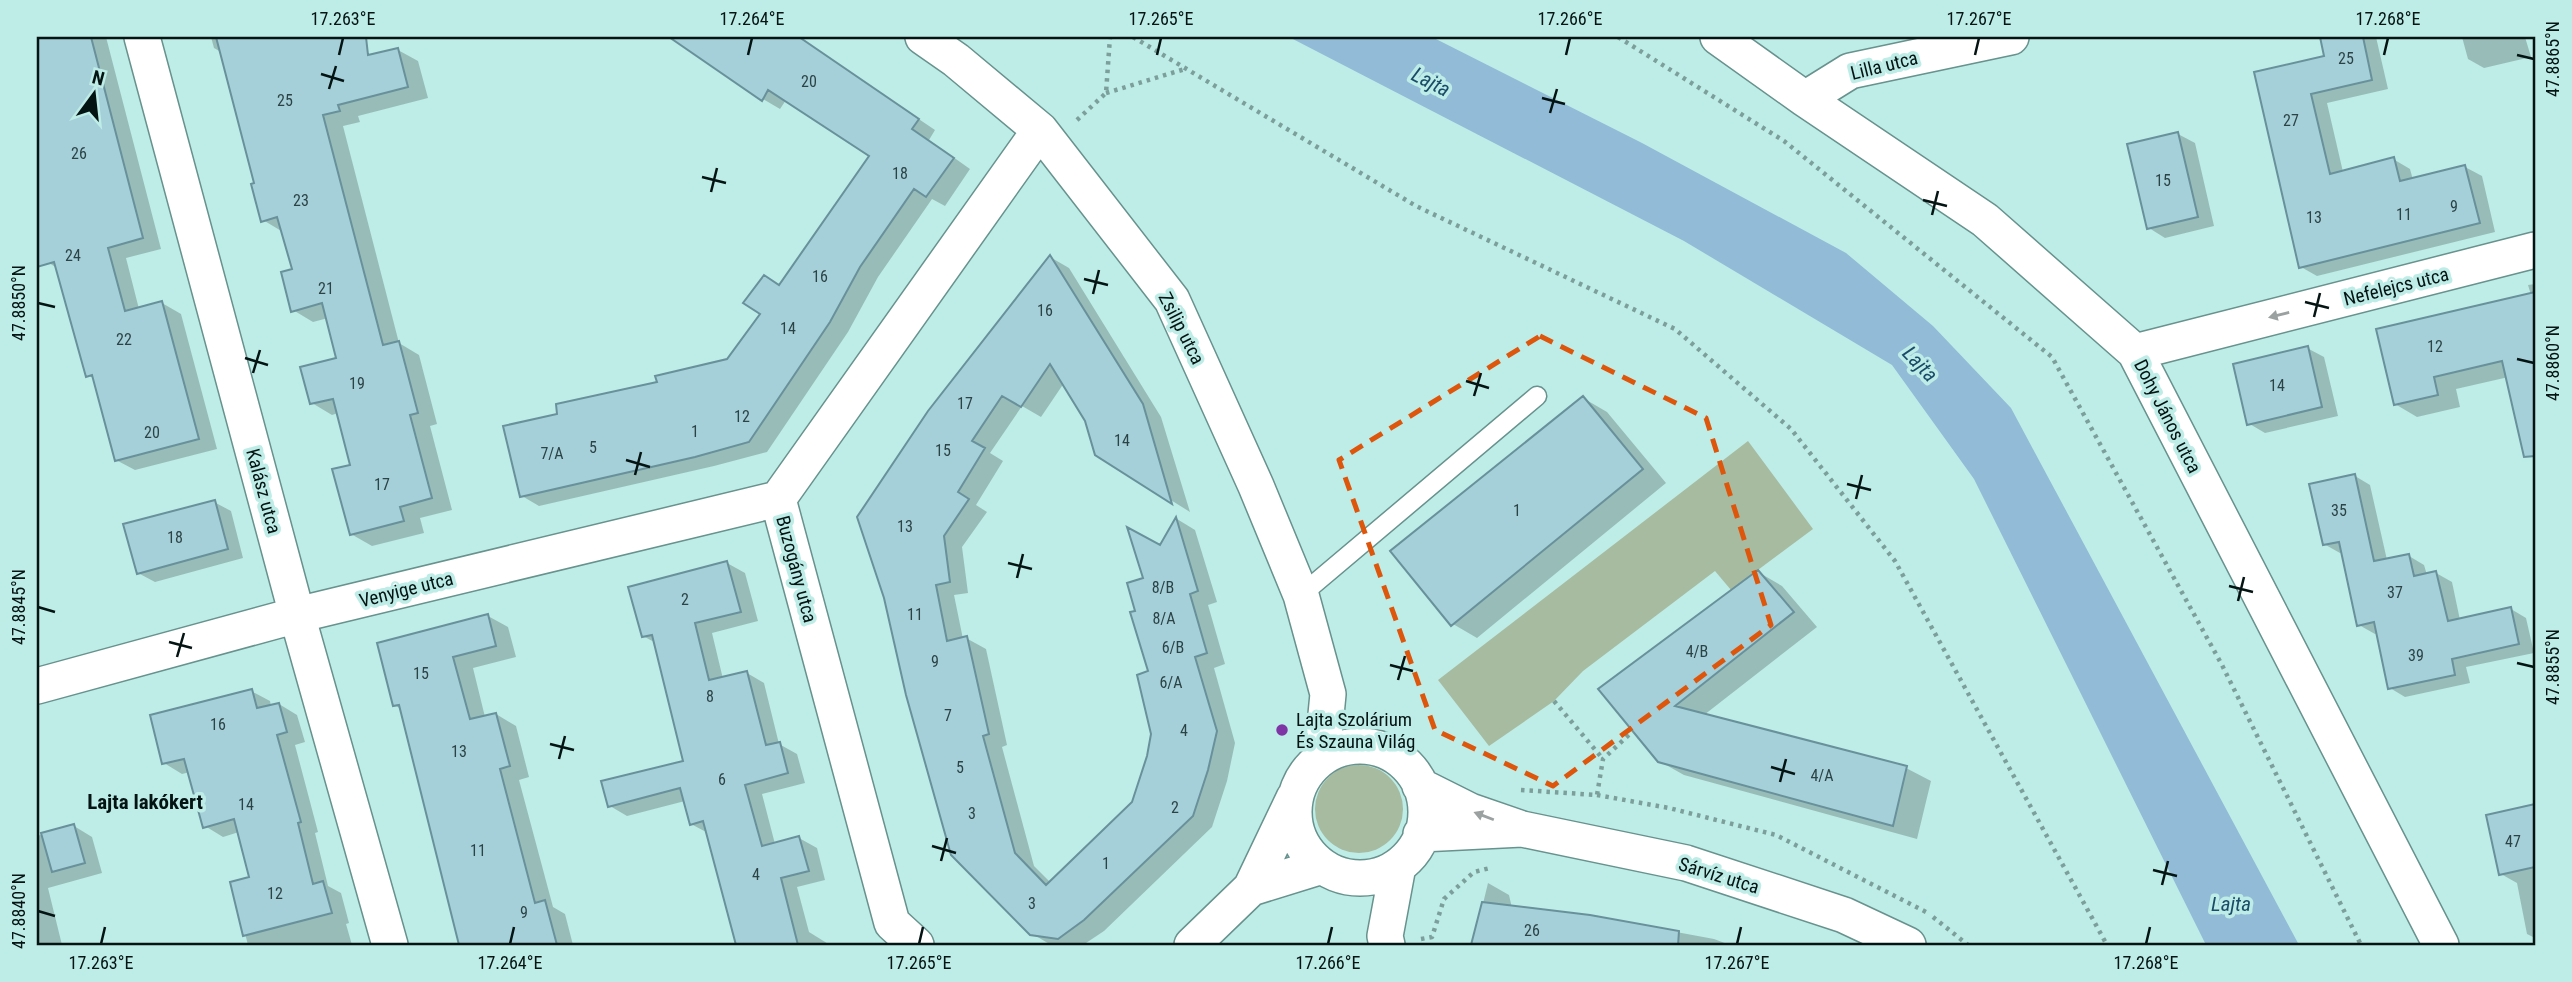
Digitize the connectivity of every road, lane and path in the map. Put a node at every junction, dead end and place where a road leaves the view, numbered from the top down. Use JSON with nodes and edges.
{"nodes":[{"id":1,"x":142,"y":37,"type":"edge"},
{"id":2,"x":923,"y":37,"type":"edge"},
{"id":3,"x":1110,"y":37,"type":"edge"},
{"id":4,"x":1133,"y":37,"type":"edge"},
{"id":5,"x":1618,"y":37,"type":"edge"},
{"id":6,"x":1718,"y":37,"type":"edge"},
{"id":7,"x":2011,"y":37,"type":"edge"},
{"id":8,"x":1185,"y":69,"type":"junction"},
{"id":9,"x":1106,"y":93,"type":"junction"},
{"id":10,"x":1805,"y":99,"type":"junction"},
{"id":11,"x":1045,"y":138,"type":"junction"},
{"id":12,"x":2535,"y":250,"type":"edge"},
{"id":13,"x":2135,"y":352,"type":"junction"},
{"id":14,"x":1537,"y":396,"type":"dead end"},
{"id":15,"x":778,"y":499,"type":"junction"},
{"id":16,"x":1301,"y":595,"type":"junction"},
{"id":17,"x":297,"y":615,"type":"junction"},
{"id":18,"x":37,"y":686,"type":"edge"},
{"id":19,"x":1328,"y":694,"type":"junction"},
{"id":20,"x":1553,"y":701,"type":"dead end"},
{"id":21,"x":1633,"y":731,"type":"dead end"},
{"id":22,"x":1371,"y":747,"type":"junction"},
{"id":23,"x":1322,"y":756,"type":"junction"},
{"id":24,"x":1602,"y":759,"type":"junction"},
{"id":25,"x":1420,"y":786,"type":"junction"},
{"id":26,"x":1597,"y":795,"type":"junction"},
{"id":27,"x":1294,"y":798,"type":"junction"},
{"id":28,"x":1510,"y":828,"type":"junction"},
{"id":29,"x":1421,"y":834,"type":"junction"},
{"id":30,"x":1398,"y":866,"type":"junction"},
{"id":31,"x":1334,"y":872,"type":"junction"},
{"id":32,"x":1251,"y":888,"type":"junction"},
{"id":33,"x":1398,"y":940,"type":"edge"},
{"id":34,"x":390,"y":945,"type":"edge"},
{"id":35,"x":916,"y":945,"type":"edge"},
{"id":36,"x":1192,"y":945,"type":"edge"},
{"id":37,"x":1908,"y":945,"type":"edge"},
{"id":38,"x":1968,"y":945,"type":"edge"},
{"id":39,"x":2106,"y":945,"type":"edge"},
{"id":40,"x":2361,"y":945,"type":"edge"},
{"id":41,"x":2441,"y":945,"type":"edge"}],
"edges":[{"from":1,"to":17,"type":"street","name":"Kalász utca"},
{"from":2,"to":11,"type":"street","name":"Zsilip utca"},
{"from":3,"to":9,"type":"path"},
{"from":4,"to":8,"type":"path"},
{"from":5,"to":40,"type":"path"},
{"from":6,"to":10,"type":"street","name":"Dohy János utca"},
{"from":7,"to":10,"type":"street","name":"Lilla utca"},
{"from":8,"to":9,"type":"path"},
{"from":8,"to":39,"type":"path"},
{"from":9,"to":11,"type":"path"},
{"from":10,"to":13,"type":"street","name":"Dohy János utca"},
{"from":11,"to":15,"type":"street","name":"Buzogány utca"},
{"from":11,"to":16,"type":"street","name":"Zsilip utca"},
{"from":12,"to":13,"type":"street","name":"Nefelejcs utca","one_way":true},
{"from":13,"to":41,"type":"street","name":"Dohy János utca"},
{"from":14,"to":16,"type":"lane"},
{"from":15,"to":17,"type":"street","name":"Venyige utca"},
{"from":15,"to":35,"type":"street","name":"Buzogány utca"},
{"from":16,"to":19,"type":"street","name":"Zsilip utca"},
{"from":17,"to":18,"type":"street","name":"Venyige utca"},
{"from":17,"to":34,"type":"street","name":"Kalász utca"},
{"from":19,"to":22,"type":"street"},
{"from":19,"to":23,"type":"street"},
{"from":20,"to":24,"type":"path"},
{"from":21,"to":24,"type":"path"},
{"from":22,"to":23,"type":"street"},
{"from":22,"to":25,"type":"street"},
{"from":23,"to":27,"type":"street"},
{"from":24,"to":26,"type":"path"},
{"from":28,"to":25,"type":"street","one_way":true},
{"from":25,"to":29,"type":"street"},
{"from":26,"to":28,"type":"path"},
{"from":26,"to":38,"type":"path"},
{"from":27,"to":31,"type":"street"},
{"from":27,"to":32,"type":"street"},
{"from":28,"to":29,"type":"street"},
{"from":28,"to":33,"type":"path"},
{"from":28,"to":37,"type":"street","name":"Sárvíz utca"},
{"from":29,"to":30,"type":"street"},
{"from":30,"to":31,"type":"street"},
{"from":30,"to":33,"type":"street"},
{"from":31,"to":32,"type":"street"},
{"from":31,"to":33,"type":"street"},
{"from":32,"to":36,"type":"street"}]}
